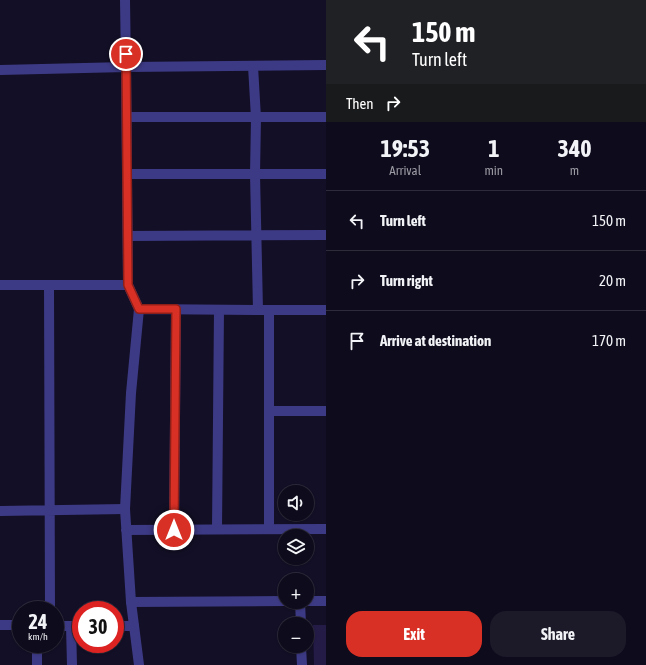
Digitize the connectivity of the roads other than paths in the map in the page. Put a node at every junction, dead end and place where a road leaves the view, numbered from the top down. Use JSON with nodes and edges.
{"nodes":[{"id":1,"x":125,"y":0,"type":"edge"},
{"id":2,"x":326,"y":65,"type":"edge"},
{"id":3,"x":253,"y":66,"type":"junction"},
{"id":4,"x":126,"y":67,"type":"junction"},
{"id":5,"x":0,"y":70,"type":"edge"},
{"id":6,"x":127,"y":117,"type":"junction"},
{"id":7,"x":326,"y":117,"type":"edge"},
{"id":8,"x":256,"y":118,"type":"junction"},
{"id":9,"x":127,"y":174,"type":"junction"},
{"id":10,"x":255,"y":174,"type":"junction"},
{"id":11,"x":326,"y":174,"type":"edge"},
{"id":12,"x":256,"y":235,"type":"junction"},
{"id":13,"x":326,"y":235,"type":"edge"},
{"id":14,"x":128,"y":236,"type":"junction"},
{"id":15,"x":0,"y":285,"type":"edge"},
{"id":16,"x":49,"y":285,"type":"junction"},
{"id":17,"x":128,"y":285,"type":"junction"},
{"id":18,"x":139,"y":309,"type":"junction"},
{"id":19,"x":176,"y":309,"type":"junction"},
{"id":20,"x":220,"y":310,"type":"junction"},
{"id":21,"x":258,"y":310,"type":"junction"},
{"id":22,"x":269,"y":310,"type":"junction"},
{"id":23,"x":326,"y":310,"type":"edge"},
{"id":24,"x":269,"y":411,"type":"junction"},
{"id":25,"x":326,"y":411,"type":"edge"},
{"id":26,"x":125,"y":509,"type":"junction"},
{"id":27,"x":50,"y":510,"type":"junction"},
{"id":28,"x":0,"y":511,"type":"edge"},
{"id":29,"x":217,"y":529,"type":"junction"},
{"id":30,"x":269,"y":529,"type":"junction"},
{"id":31,"x":326,"y":529,"type":"edge"},
{"id":32,"x":126,"y":530,"type":"junction"},
{"id":33,"x":174,"y":530,"type":"junction"},
{"id":34,"x":50,"y":601,"type":"edge"},
{"id":35,"x":278,"y":601,"type":"edge"},
{"id":36,"x":314,"y":601,"type":"edge"},
{"id":37,"x":326,"y":601,"type":"edge"},
{"id":38,"x":131,"y":602,"type":"junction"},
{"id":39,"x":0,"y":625,"type":"edge"},
{"id":40,"x":12,"y":625,"type":"edge"},
{"id":41,"x":124,"y":626,"type":"edge"},
{"id":42,"x":134,"y":626,"type":"junction"},
{"id":43,"x":37,"y":653,"type":"edge"},
{"id":44,"x":73,"y":653,"type":"edge"},
{"id":45,"x":302,"y":653,"type":"edge"},
{"id":46,"x":37,"y":665,"type":"edge"},
{"id":47,"x":72,"y":665,"type":"edge"},
{"id":48,"x":138,"y":665,"type":"edge"},
{"id":49,"x":302,"y":665,"type":"edge"}],
"edges":[{"from":1,"to":4,"type":"street"},
{"from":2,"to":3,"type":"street"},
{"from":3,"to":4,"type":"street"},
{"from":3,"to":8,"type":"street"},
{"from":4,"to":5,"type":"street"},
{"from":4,"to":6,"type":"street"},
{"from":6,"to":8,"type":"street"},
{"from":6,"to":9,"type":"street"},
{"from":7,"to":8,"type":"street"},
{"from":8,"to":10,"type":"street"},
{"from":9,"to":10,"type":"street"},
{"from":9,"to":14,"type":"street"},
{"from":10,"to":11,"type":"street"},
{"from":10,"to":12,"type":"street"},
{"from":12,"to":13,"type":"street"},
{"from":12,"to":14,"type":"street"},
{"from":12,"to":21,"type":"street"},
{"from":14,"to":17,"type":"street"},
{"from":15,"to":16,"type":"street"},
{"from":16,"to":17,"type":"street"},
{"from":16,"to":27,"type":"street"},
{"from":17,"to":18,"type":"street"},
{"from":18,"to":19,"type":"street"},
{"from":18,"to":26,"type":"street"},
{"from":19,"to":20,"type":"street"},
{"from":19,"to":33,"type":"street"},
{"from":20,"to":21,"type":"street"},
{"from":20,"to":29,"type":"street"},
{"from":21,"to":22,"type":"street"},
{"from":22,"to":23,"type":"street"},
{"from":22,"to":24,"type":"street"},
{"from":24,"to":25,"type":"street"},
{"from":24,"to":30,"type":"street"},
{"from":26,"to":27,"type":"street"},
{"from":26,"to":32,"type":"street"},
{"from":27,"to":28,"type":"street"},
{"from":27,"to":34,"type":"street"},
{"from":29,"to":30,"type":"street"},
{"from":29,"to":33,"type":"street"},
{"from":30,"to":31,"type":"street"},
{"from":32,"to":33,"type":"street"},
{"from":32,"to":38,"type":"street"},
{"from":35,"to":38,"type":"street"},
{"from":36,"to":37,"type":"street"},
{"from":38,"to":42,"type":"street"},
{"from":39,"to":40,"type":"street"},
{"from":41,"to":42,"type":"street"},
{"from":42,"to":48,"type":"street"},
{"from":43,"to":46,"type":"street"},
{"from":44,"to":47,"type":"street"},
{"from":45,"to":49,"type":"street"}]}
